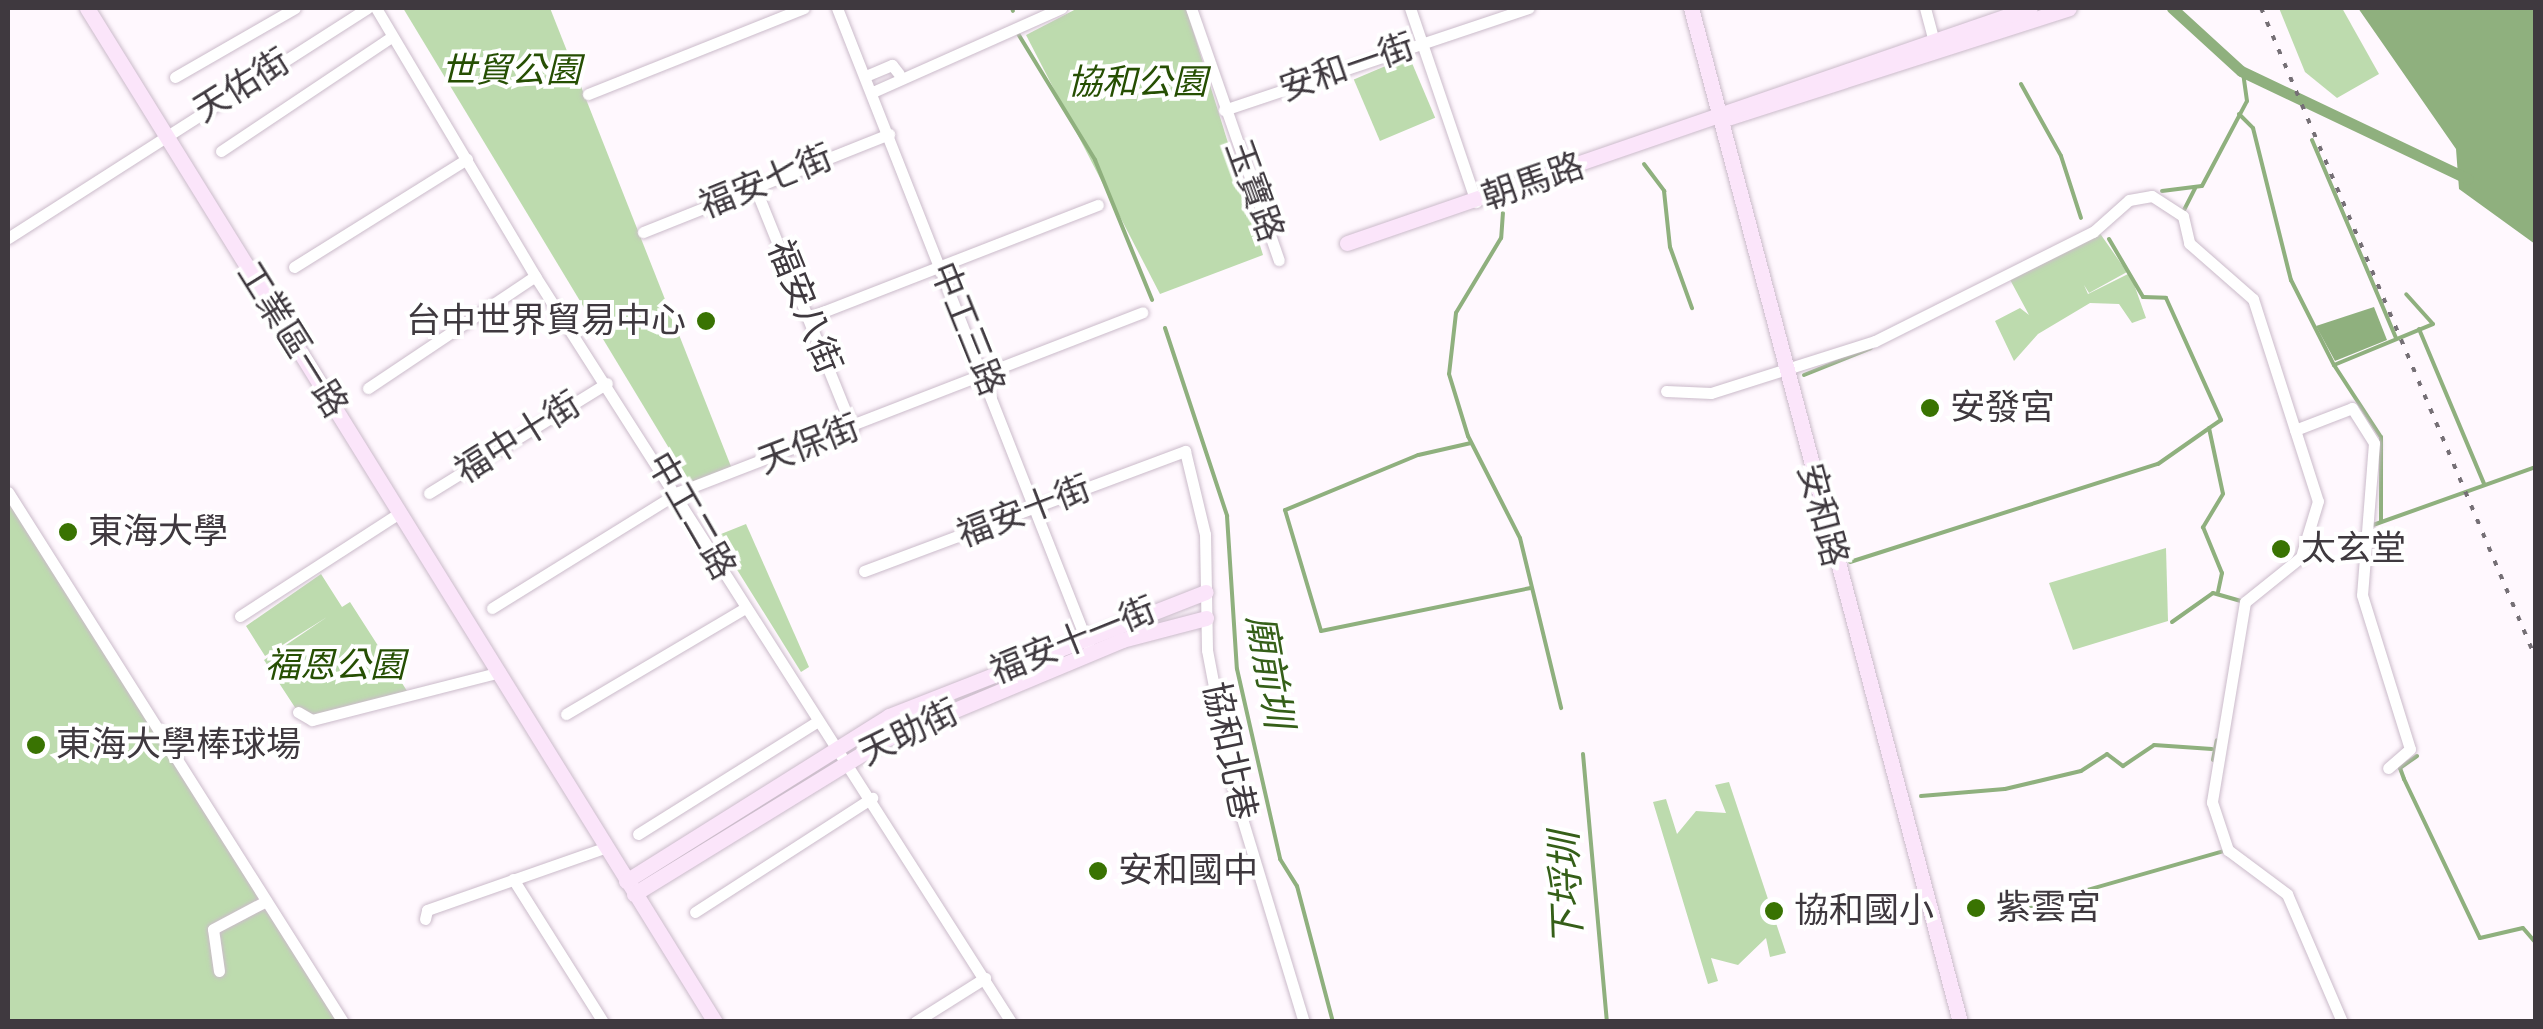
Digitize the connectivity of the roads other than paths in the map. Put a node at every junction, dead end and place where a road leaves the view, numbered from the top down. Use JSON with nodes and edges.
{"nodes":[{"id":1,"x":86,"y":8,"type":"edge"},
{"id":2,"x":296,"y":8,"type":"edge"},
{"id":3,"x":367,"y":8,"type":"edge"},
{"id":4,"x":376,"y":8,"type":"edge"},
{"id":5,"x":804,"y":8,"type":"edge"},
{"id":6,"x":837,"y":8,"type":"edge"},
{"id":7,"x":1061,"y":8,"type":"edge"},
{"id":8,"x":1191,"y":8,"type":"edge"},
{"id":9,"x":1410,"y":8,"type":"edge"},
{"id":10,"x":1528,"y":8,"type":"edge"},
{"id":11,"x":1690,"y":8,"type":"edge"},
{"id":12,"x":1925,"y":8,"type":"edge"},
{"id":13,"x":2030,"y":8,"type":"edge"},
{"id":14,"x":2069,"y":8,"type":"edge"},
{"id":15,"x":391,"y":37,"type":"junction"},
{"id":16,"x":1934,"y":41,"type":"junction"},
{"id":17,"x":1421,"y":42,"type":"junction"},
{"id":18,"x":868,"y":74,"type":"junction"},
{"id":19,"x":899,"y":74,"type":"junction"},
{"id":20,"x":176,"y":76,"type":"dead end"},
{"id":21,"x":875,"y":91,"type":"junction"},
{"id":22,"x":588,"y":94,"type":"dead end"},
{"id":23,"x":1224,"y":110,"type":"junction"},
{"id":24,"x":1720,"y":119,"type":"junction"},
{"id":25,"x":167,"y":133,"type":"junction"},
{"id":26,"x":890,"y":134,"type":"junction"},
{"id":27,"x":220,"y":151,"type":"dead end"},
{"id":28,"x":467,"y":159,"type":"junction"},
{"id":29,"x":754,"y":185,"type":"junction"},
{"id":30,"x":1476,"y":202,"type":"junction"},
{"id":31,"x":1098,"y":205,"type":"dead end"},
{"id":32,"x":643,"y":232,"type":"dead end"},
{"id":33,"x":8,"y":238,"type":"edge"},
{"id":34,"x":1347,"y":243,"type":"dead end"},
{"id":35,"x":1279,"y":260,"type":"dead end"},
{"id":36,"x":941,"y":264,"type":"junction"},
{"id":37,"x":294,"y":267,"type":"dead end"},
{"id":38,"x":535,"y":276,"type":"junction"},
{"id":39,"x":1142,"y":312,"type":"dead end"},
{"id":40,"x":810,"y":316,"type":"junction"},
{"id":41,"x":1785,"y":372,"type":"junction"},
{"id":42,"x":986,"y":376,"type":"junction"},
{"id":43,"x":607,"y":383,"type":"junction"},
{"id":44,"x":368,"y":388,"type":"dead end"},
{"id":45,"x":1666,"y":392,"type":"dead end"},
{"id":46,"x":853,"y":430,"type":"junction"},
{"id":47,"x":2294,"y":430,"type":"junction"},
{"id":48,"x":1185,"y":452,"type":"joint"},
{"id":49,"x":8,"y":492,"type":"edge"},
{"id":50,"x":429,"y":492,"type":"dead end"},
{"id":51,"x":679,"y":492,"type":"junction"},
{"id":52,"x":1036,"y":506,"type":"junction"},
{"id":53,"x":399,"y":512,"type":"junction"},
{"id":54,"x":864,"y":571,"type":"dead end"},
{"id":55,"x":1206,"y":592,"type":"junction"},
{"id":56,"x":492,"y":608,"type":"dead end"},
{"id":57,"x":745,"y":608,"type":"junction"},
{"id":58,"x":240,"y":616,"type":"dead end"},
{"id":59,"x":1206,"y":618,"type":"junction"},
{"id":60,"x":1084,"y":634,"type":"junction"},
{"id":61,"x":1091,"y":653,"type":"junction"},
{"id":62,"x":500,"y":672,"type":"junction"},
{"id":63,"x":298,"y":712,"type":"dead end"},
{"id":64,"x":566,"y":714,"type":"dead end"},
{"id":65,"x":816,"y":723,"type":"junction"},
{"id":66,"x":835,"y":748,"type":"junction"},
{"id":67,"x":846,"y":764,"type":"junction"},
{"id":68,"x":2388,"y":768,"type":"dead end"},
{"id":69,"x":872,"y":798,"type":"junction"},
{"id":70,"x":638,"y":834,"type":"dead end"},
{"id":71,"x":604,"y":848,"type":"junction"},
{"id":72,"x":513,"y":878,"type":"junction"},
{"id":73,"x":630,"y":888,"type":"junction"},
{"id":74,"x":266,"y":901,"type":"junction"},
{"id":75,"x":695,"y":912,"type":"dead end"},
{"id":76,"x":426,"y":919,"type":"dead end"},
{"id":77,"x":219,"y":971,"type":"dead end"},
{"id":78,"x":985,"y":978,"type":"junction"},
{"id":79,"x":342,"y":1022,"type":"edge"},
{"id":80,"x":602,"y":1022,"type":"edge"},
{"id":81,"x":715,"y":1022,"type":"edge"},
{"id":82,"x":915,"y":1022,"type":"edge"},
{"id":83,"x":1011,"y":1022,"type":"edge"},
{"id":84,"x":1304,"y":1022,"type":"edge"},
{"id":85,"x":1960,"y":1022,"type":"edge"},
{"id":86,"x":2342,"y":1022,"type":"edge"}],
"edges":[{"from":1,"to":25,"type":"street","name":"工業區一路"},
{"from":2,"to":20,"type":"street"},
{"from":3,"to":25,"type":"street","name":"天佑街"},
{"from":4,"to":15,"type":"street","name":"中工二路"},
{"from":5,"to":22,"type":"street"},
{"from":6,"to":18,"type":"street","name":"中工三路"},
{"from":7,"to":19,"type":"street"},
{"from":8,"to":23,"type":"street","name":"玉寶路"},
{"from":9,"to":17,"type":"street"},
{"from":10,"to":17,"type":"street","name":"安和一街"},
{"from":11,"to":24,"type":"street","name":"安和路"},
{"from":12,"to":16,"type":"street"},
{"from":13,"to":16,"type":"street","name":"朝馬路"},
{"from":14,"to":24,"type":"street","name":"朝馬路"},
{"from":15,"to":27,"type":"street"},
{"from":15,"to":28,"type":"street","name":"中工二路"},
{"from":16,"to":24,"type":"street","name":"朝馬路"},
{"from":17,"to":23,"type":"street","name":"安和一街"},
{"from":17,"to":30,"type":"street"},
{"from":18,"to":19,"type":"street"},
{"from":18,"to":21,"type":"street","name":"中工三路"},
{"from":19,"to":21,"type":"street"},
{"from":21,"to":26,"type":"street","name":"中工三路"},
{"from":23,"to":35,"type":"street","name":"玉寶路"},
{"from":24,"to":30,"type":"street","name":"朝馬路"},
{"from":24,"to":41,"type":"street","name":"安和路"},
{"from":25,"to":33,"type":"street","name":"天佑街"},
{"from":25,"to":53,"type":"street","name":"工業區一路"},
{"from":26,"to":29,"type":"street","name":"福安七街"},
{"from":26,"to":36,"type":"street","name":"中工三路"},
{"from":28,"to":37,"type":"street"},
{"from":28,"to":38,"type":"street","name":"中工二路"},
{"from":29,"to":32,"type":"street","name":"福安七街"},
{"from":29,"to":40,"type":"street","name":"福安八街"},
{"from":30,"to":34,"type":"street","name":"朝馬路"},
{"from":31,"to":36,"type":"street"},
{"from":36,"to":40,"type":"street"},
{"from":36,"to":42,"type":"street","name":"中工三路"},
{"from":38,"to":43,"type":"street","name":"中工二路"},
{"from":38,"to":44,"type":"street"},
{"from":39,"to":42,"type":"street","name":"天保街"},
{"from":40,"to":46,"type":"street","name":"福安八街"},
{"from":41,"to":45,"type":"street"},
{"from":41,"to":47,"type":"street"},
{"from":41,"to":85,"type":"street","name":"安和路"},
{"from":42,"to":46,"type":"street","name":"天保街"},
{"from":42,"to":52,"type":"street","name":"中工三路"},
{"from":43,"to":50,"type":"street","name":"福中十街"},
{"from":43,"to":51,"type":"street","name":"中工二路"},
{"from":46,"to":51,"type":"street","name":"天保街"},
{"from":47,"to":68,"type":"street"},
{"from":47,"to":86,"type":"street"},
{"from":48,"to":52,"type":"street","name":"福安十街"},
{"from":48,"to":55,"type":"street","name":"協和北巷"},
{"from":49,"to":74,"type":"street"},
{"from":51,"to":56,"type":"street","name":"天保街"},
{"from":51,"to":57,"type":"street","name":"中工二路"},
{"from":52,"to":54,"type":"street","name":"福安十街"},
{"from":52,"to":60,"type":"street","name":"中工三路"},
{"from":53,"to":58,"type":"street"},
{"from":53,"to":62,"type":"street","name":"工業區一路"},
{"from":55,"to":59,"type":"street","name":"協和北巷"},
{"from":55,"to":60,"type":"street","name":"福安十一街"},
{"from":57,"to":64,"type":"street"},
{"from":57,"to":65,"type":"street","name":"中工二路"},
{"from":59,"to":61,"type":"street","name":"天助街"},
{"from":59,"to":84,"type":"street","name":"協和北巷"},
{"from":60,"to":61,"type":"street","name":"中工三路"},
{"from":60,"to":66,"type":"street","name":"福安十一街"},
{"from":61,"to":67,"type":"street","name":"天助街"},
{"from":62,"to":63,"type":"street"},
{"from":62,"to":71,"type":"street","name":"工業區一路"},
{"from":65,"to":66,"type":"street","name":"中工二路"},
{"from":65,"to":70,"type":"street"},
{"from":66,"to":67,"type":"street","name":"中工二路"},
{"from":66,"to":73,"type":"street","name":"天助街"},
{"from":67,"to":69,"type":"street","name":"中工二路"},
{"from":67,"to":73,"type":"street","name":"天助街"},
{"from":69,"to":75,"type":"street"},
{"from":69,"to":78,"type":"street","name":"中工二路"},
{"from":71,"to":72,"type":"street"},
{"from":71,"to":73,"type":"street","name":"工業區一路"},
{"from":72,"to":76,"type":"street"},
{"from":72,"to":80,"type":"street"},
{"from":73,"to":81,"type":"street","name":"工業區一路"},
{"from":74,"to":77,"type":"street"},
{"from":74,"to":79,"type":"street"},
{"from":78,"to":82,"type":"street"},
{"from":78,"to":83,"type":"street","name":"中工二路"}]}
